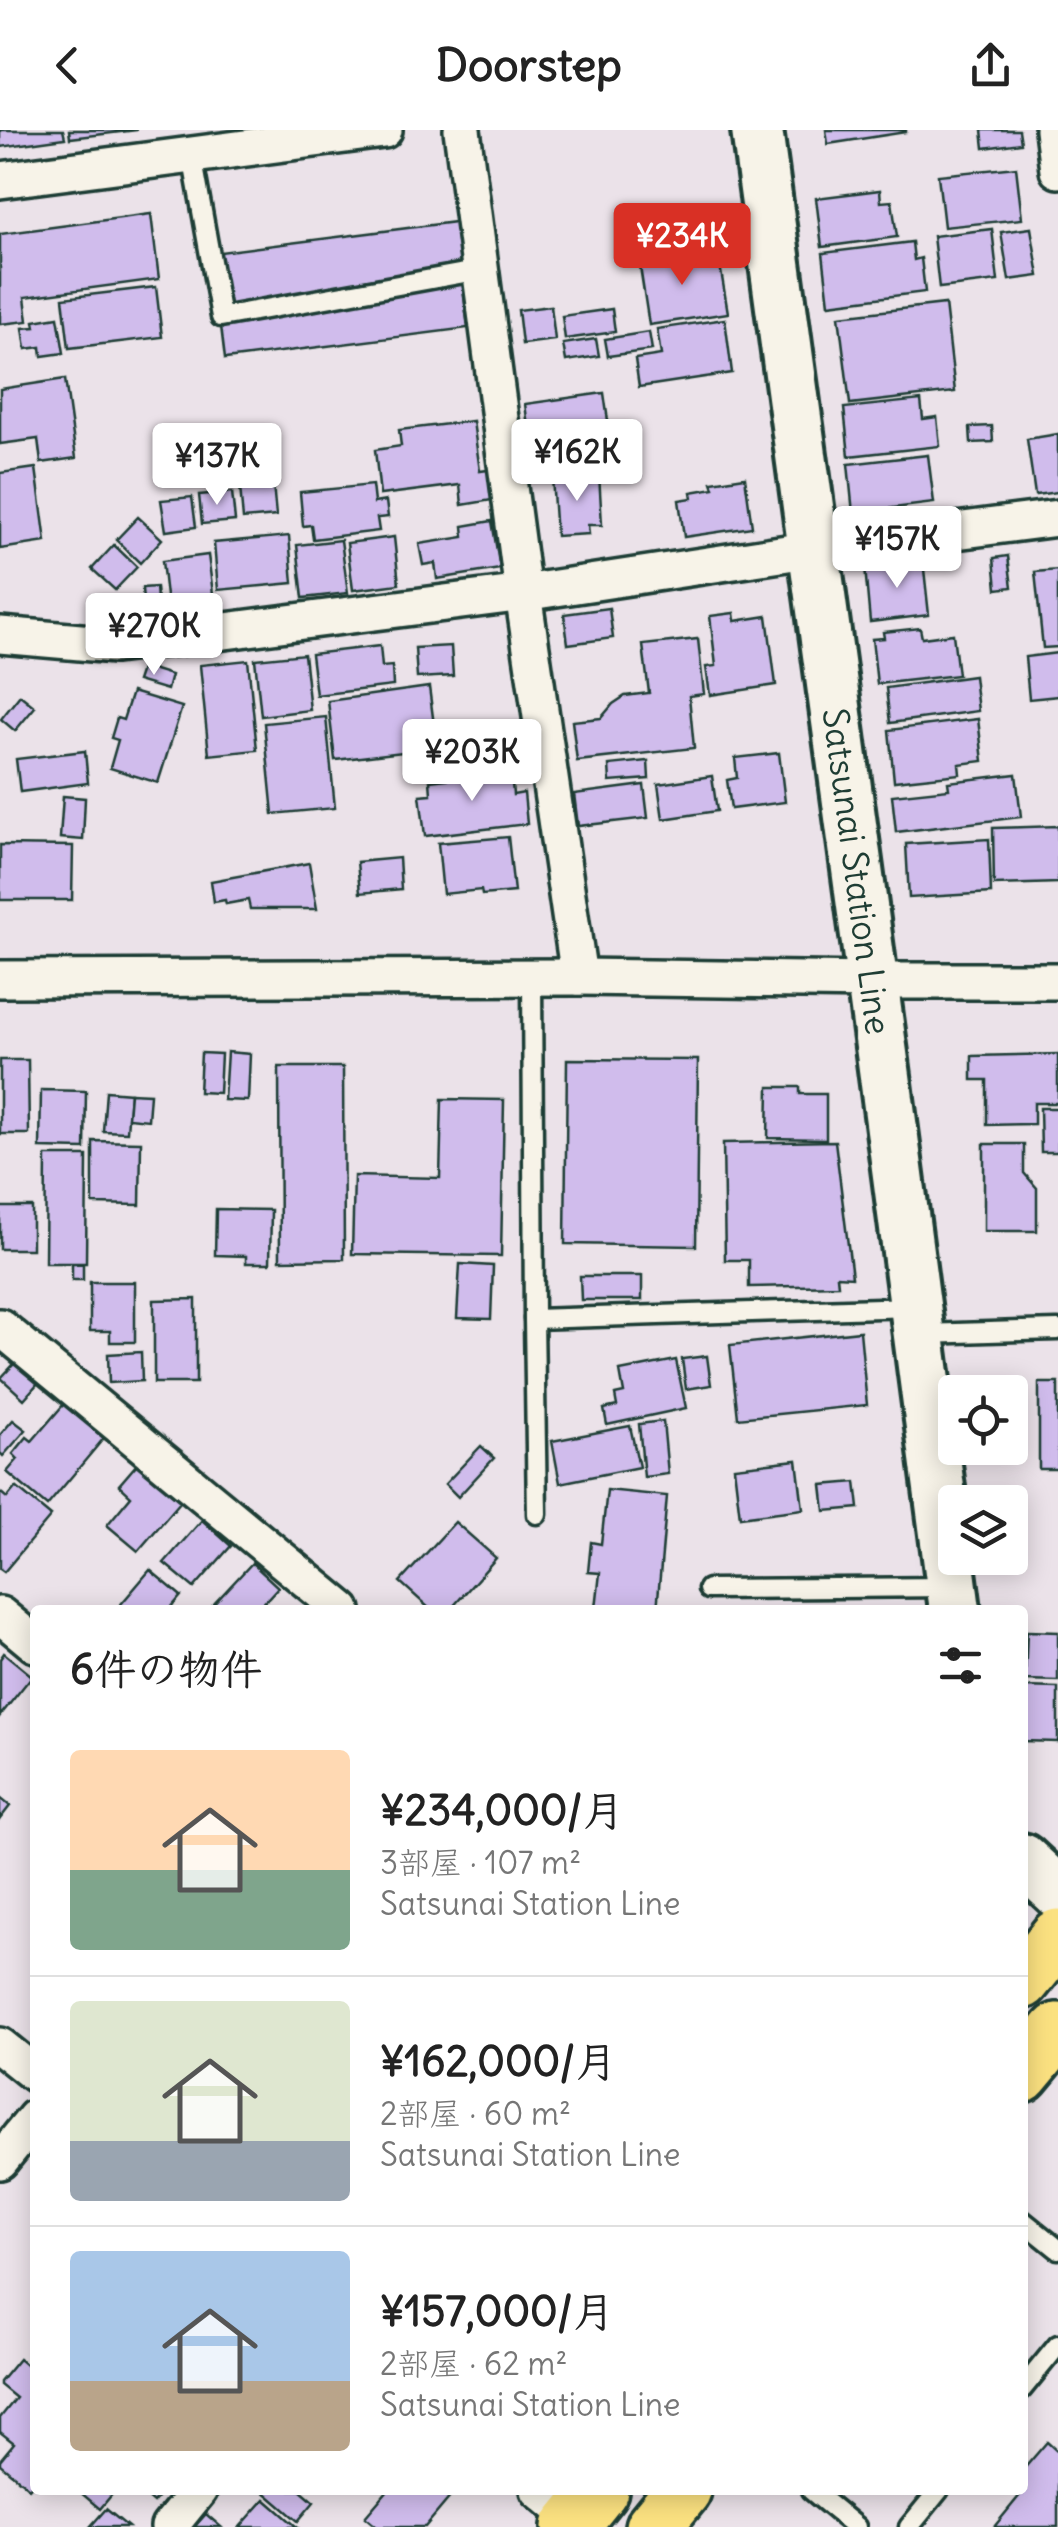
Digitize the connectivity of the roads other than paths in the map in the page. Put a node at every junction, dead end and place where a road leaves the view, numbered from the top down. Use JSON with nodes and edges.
{"nodes":[{"id":1,"x":384,"y":130,"type":"edge"},
{"id":2,"x":462,"y":130,"type":"edge"},
{"id":3,"x":757,"y":130,"type":"edge"},
{"id":4,"x":1053,"y":130,"type":"edge"},
{"id":5,"x":192,"y":155,"type":"junction"},
{"id":6,"x":1058,"y":170,"type":"edge"},
{"id":7,"x":0,"y":180,"type":"edge"},
{"id":8,"x":481,"y":270,"type":"junction"},
{"id":9,"x":1058,"y":518,"type":"edge"},
{"id":10,"x":814,"y":550,"type":"junction"},
{"id":11,"x":524,"y":593,"type":"junction"},
{"id":12,"x":0,"y":636,"type":"edge"},
{"id":13,"x":580,"y":977,"type":"junction"},
{"id":14,"x":532,"y":978,"type":"junction"},
{"id":15,"x":0,"y":979,"type":"edge"},
{"id":16,"x":872,"y":981,"type":"junction"},
{"id":17,"x":1058,"y":981,"type":"edge"},
{"id":18,"x":534,"y":1319,"type":"junction"},
{"id":19,"x":917,"y":1321,"type":"junction"},
{"id":20,"x":0,"y":1327,"type":"edge"},
{"id":21,"x":1058,"y":1330,"type":"edge"},
{"id":22,"x":537,"y":1514,"type":"dead end"},
{"id":23,"x":708,"y":1589,"type":"dead end"},
{"id":24,"x":953,"y":1599,"type":"edge"},
{"id":25,"x":337,"y":1605,"type":"edge"},
{"id":26,"x":0,"y":1615,"type":"edge"},
{"id":27,"x":30,"y":1640,"type":"edge"},
{"id":28,"x":1028,"y":1864,"type":"edge"},
{"id":29,"x":1058,"y":1892,"type":"edge"},
{"id":30,"x":1058,"y":1937,"type":"edge"},
{"id":31,"x":1028,"y":1974,"type":"edge"},
{"id":32,"x":1058,"y":2031,"type":"edge"},
{"id":33,"x":0,"y":2046,"type":"edge"},
{"id":34,"x":1028,"y":2067,"type":"edge"},
{"id":35,"x":30,"y":2070,"type":"edge"},
{"id":36,"x":30,"y":2124,"type":"edge"},
{"id":37,"x":0,"y":2161,"type":"edge"},
{"id":38,"x":1028,"y":2225,"type":"edge"},
{"id":39,"x":1058,"y":2249,"type":"edge"},
{"id":40,"x":1058,"y":2345,"type":"edge"},
{"id":41,"x":1028,"y":2381,"type":"edge"},
{"id":42,"x":195,"y":2495,"type":"edge"},
{"id":43,"x":678,"y":2495,"type":"edge"},
{"id":44,"x":816,"y":2495,"type":"edge"},
{"id":45,"x":935,"y":2495,"type":"edge"},
{"id":46,"x":168,"y":2527,"type":"edge"},
{"id":47,"x":652,"y":2527,"type":"edge"},
{"id":48,"x":856,"y":2527,"type":"edge"},
{"id":49,"x":909,"y":2527,"type":"edge"}],
"edges":[{"from":1,"to":5,"type":"street"},
{"from":2,"to":8,"type":"street"},
{"from":3,"to":10,"type":"main road","name":"Satsunai Station Line"},
{"from":4,"to":6,"type":"street"},
{"from":5,"to":7,"type":"street"},
{"from":5,"to":8,"type":"lane"},
{"from":8,"to":11,"type":"street"},
{"from":9,"to":10,"type":"street"},
{"from":10,"to":11,"type":"street"},
{"from":10,"to":16,"type":"main road","name":"Satsunai Station Line"},
{"from":11,"to":12,"type":"street"},
{"from":11,"to":13,"type":"street"},
{"from":13,"to":14,"type":"street"},
{"from":13,"to":16,"type":"street"},
{"from":14,"to":15,"type":"street"},
{"from":14,"to":18,"type":"lane"},
{"from":16,"to":17,"type":"street"},
{"from":16,"to":19,"type":"main road","name":"Satsunai Station Line"},
{"from":18,"to":19,"type":"lane"},
{"from":18,"to":22,"type":"lane"},
{"from":19,"to":21,"type":"lane"},
{"from":19,"to":24,"type":"main road","name":"Satsunai Station Line"},
{"from":20,"to":25,"type":"street"},
{"from":23,"to":24,"type":"lane"},
{"from":26,"to":27,"type":"street"},
{"from":28,"to":29,"type":"main road"},
{"from":30,"to":31,"type":"highway"},
{"from":32,"to":34,"type":"highway"},
{"from":33,"to":35,"type":"street"},
{"from":36,"to":37,"type":"street"},
{"from":38,"to":39,"type":"lane"},
{"from":40,"to":41,"type":"lane"},
{"from":42,"to":46,"type":"street"},
{"from":43,"to":47,"type":"highway"},
{"from":44,"to":48,"type":"lane"},
{"from":45,"to":49,"type":"lane"}]}
